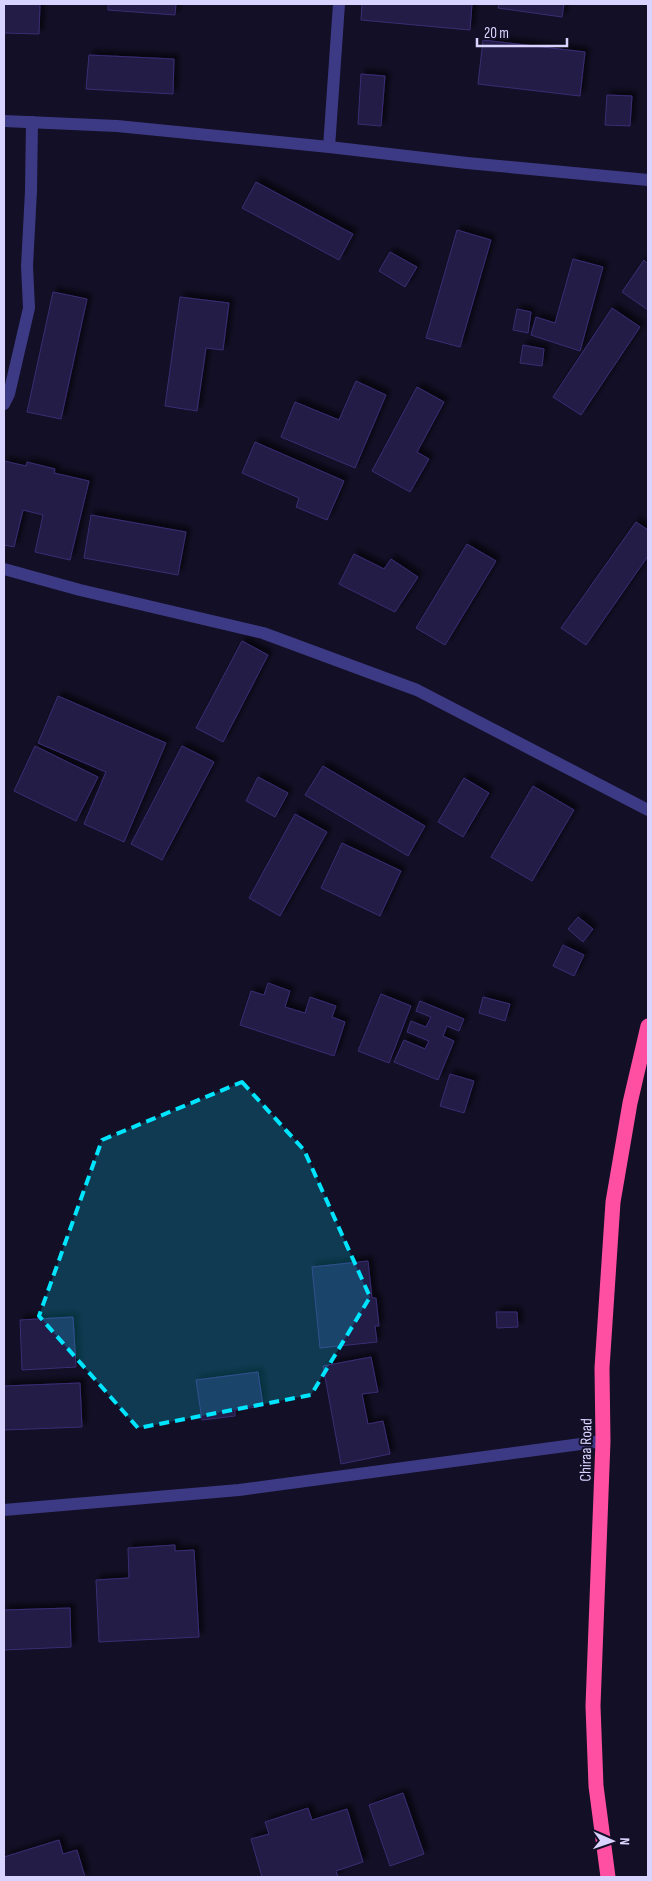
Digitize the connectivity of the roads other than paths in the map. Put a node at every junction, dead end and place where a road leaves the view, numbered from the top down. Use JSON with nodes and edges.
{"nodes":[{"id":1,"x":340,"y":4,"type":"edge"},
{"id":2,"x":4,"y":121,"type":"edge"},
{"id":3,"x":32,"y":122,"type":"junction"},
{"id":4,"x":329,"y":147,"type":"junction"},
{"id":5,"x":648,"y":180,"type":"edge"},
{"id":6,"x":4,"y":404,"type":"edge"},
{"id":7,"x":4,"y":569,"type":"edge"},
{"id":8,"x":648,"y":810,"type":"edge"},
{"id":9,"x":648,"y":1026,"type":"edge"},
{"id":10,"x":604,"y":1441,"type":"junction"},
{"id":11,"x":4,"y":1510,"type":"edge"},
{"id":12,"x":608,"y":1877,"type":"edge"}],
"edges":[{"from":1,"to":4,"type":"street"},
{"from":2,"to":3,"type":"street"},
{"from":3,"to":4,"type":"street"},
{"from":3,"to":6,"type":"street"},
{"from":4,"to":5,"type":"street"},
{"from":7,"to":8,"type":"street"},
{"from":9,"to":10,"type":"highway","name":"Chiraa Road"},
{"from":10,"to":11,"type":"street"},
{"from":10,"to":12,"type":"highway","name":"Chiraa Road"}]}
